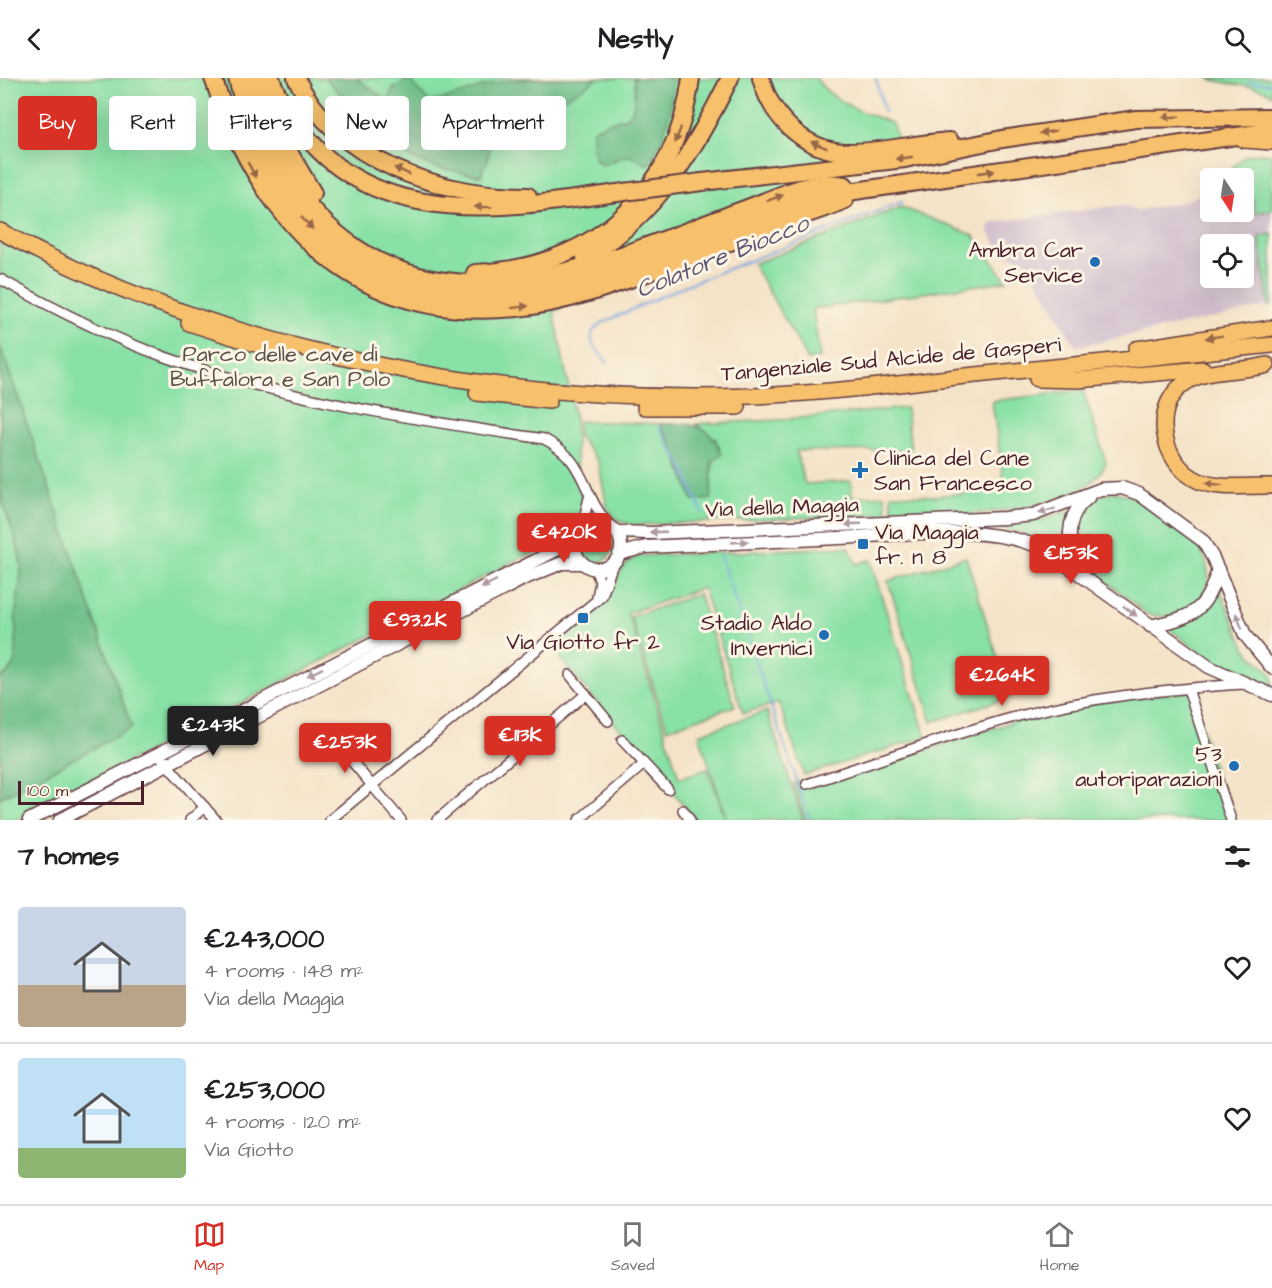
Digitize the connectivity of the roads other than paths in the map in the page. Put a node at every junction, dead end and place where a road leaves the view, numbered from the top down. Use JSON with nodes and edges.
{"nodes":[{"id":1,"x":213,"y":78,"type":"edge"},
{"id":2,"x":237,"y":78,"type":"edge"},
{"id":3,"x":252,"y":78,"type":"edge"},
{"id":4,"x":264,"y":78,"type":"edge"},
{"id":5,"x":271,"y":78,"type":"edge"},
{"id":6,"x":296,"y":78,"type":"edge"},
{"id":7,"x":691,"y":78,"type":"edge"},
{"id":8,"x":730,"y":78,"type":"edge"},
{"id":9,"x":761,"y":78,"type":"edge"},
{"id":10,"x":1272,"y":117,"type":"edge"},
{"id":11,"x":1272,"y":131,"type":"edge"},
{"id":12,"x":1002,"y":139,"type":"junction"},
{"id":13,"x":1223,"y":139,"type":"junction"},
{"id":14,"x":1272,"y":141,"type":"edge"},
{"id":15,"x":866,"y":190,"type":"junction"},
{"id":16,"x":583,"y":198,"type":"junction"},
{"id":17,"x":0,"y":231,"type":"edge"},
{"id":18,"x":0,"y":242,"type":"edge"},
{"id":19,"x":561,"y":272,"type":"junction"},
{"id":20,"x":0,"y":279,"type":"edge"},
{"id":21,"x":1272,"y":328,"type":"edge"},
{"id":22,"x":1272,"y":345,"type":"edge"},
{"id":23,"x":1270,"y":361,"type":"edge"},
{"id":24,"x":1081,"y":371,"type":"junction"},
{"id":25,"x":1272,"y":486,"type":"edge"},
{"id":26,"x":1101,"y":489,"type":"junction"},
{"id":27,"x":589,"y":498,"type":"junction"},
{"id":28,"x":613,"y":529,"type":"junction"},
{"id":29,"x":579,"y":533,"type":"junction"},
{"id":30,"x":616,"y":558,"type":"junction"},
{"id":31,"x":582,"y":563,"type":"junction"},
{"id":32,"x":595,"y":568,"type":"junction"},
{"id":33,"x":1218,"y":569,"type":"junction"},
{"id":34,"x":1076,"y":571,"type":"junction"},
{"id":35,"x":586,"y":607,"type":"junction"},
{"id":36,"x":1150,"y":626,"type":"junction"},
{"id":37,"x":1209,"y":668,"type":"junction"},
{"id":38,"x":1272,"y":668,"type":"edge"},
{"id":39,"x":570,"y":675,"type":"dead end"},
{"id":40,"x":1244,"y":684,"type":"junction"},
{"id":41,"x":1209,"y":686,"type":"junction"},
{"id":42,"x":1188,"y":689,"type":"junction"},
{"id":43,"x":586,"y":694,"type":"junction"},
{"id":44,"x":1272,"y":695,"type":"edge"},
{"id":45,"x":608,"y":721,"type":"dead end"},
{"id":46,"x":622,"y":740,"type":"dead end"},
{"id":47,"x":339,"y":746,"type":"dead end"},
{"id":48,"x":158,"y":753,"type":"junction"},
{"id":49,"x":167,"y":764,"type":"junction"},
{"id":50,"x":644,"y":764,"type":"junction"},
{"id":51,"x":807,"y":784,"type":"dead end"},
{"id":52,"x":371,"y":785,"type":"junction"},
{"id":53,"x":668,"y":789,"type":"dead end"},
{"id":54,"x":205,"y":807,"type":"junction"},
{"id":55,"x":683,"y":810,"type":"dead end"},
{"id":56,"x":29,"y":820,"type":"edge"},
{"id":57,"x":60,"y":820,"type":"edge"},
{"id":58,"x":190,"y":820,"type":"edge"},
{"id":59,"x":216,"y":820,"type":"edge"},
{"id":60,"x":330,"y":820,"type":"edge"},
{"id":61,"x":401,"y":820,"type":"edge"},
{"id":62,"x":437,"y":820,"type":"edge"},
{"id":63,"x":579,"y":820,"type":"edge"},
{"id":64,"x":690,"y":820,"type":"edge"},
{"id":65,"x":1231,"y":820,"type":"edge"}],
"edges":[{"from":1,"to":15,"type":"highway","one_way":true},
{"from":2,"to":15,"type":"highway","one_way":true},
{"from":3,"to":19,"type":"highway"},
{"from":7,"to":4,"type":"highway","one_way":true},
{"from":16,"to":5,"type":"highway","one_way":true},
{"from":16,"to":6,"type":"highway","one_way":true},
{"from":8,"to":19,"type":"highway"},
{"from":12,"to":9,"type":"highway","one_way":true},
{"from":10,"to":12,"type":"highway","one_way":true},
{"from":11,"to":13,"type":"highway"},
{"from":12,"to":16,"type":"highway","one_way":true,"bridge":true},
{"from":13,"to":14,"type":"highway"},
{"from":15,"to":13,"type":"highway","one_way":true},
{"from":19,"to":15,"type":"highway","one_way":true},
{"from":17,"to":24,"type":"highway","name":"Tangenziale Sud Alcide de Gasperi"},
{"from":18,"to":24,"type":"highway","name":"Tangenziale Sud Alcide de Gasperi"},
{"from":20,"to":27,"type":"street"},
{"from":21,"to":24,"type":"highway","one_way":true},
{"from":22,"to":24,"type":"highway","name":"Tangenziale Sud Alcide de Gasperi"},
{"from":23,"to":24,"type":"highway","name":"Tangenziale Sud Alcide de Gasperi"},
{"from":25,"to":23,"type":"highway","one_way":true},
{"from":26,"to":28,"type":"street","name":"Via della Maggia","one_way":true},
{"from":26,"to":33,"type":"street"},
{"from":26,"to":34,"type":"street"},
{"from":27,"to":28,"type":"street"},
{"from":27,"to":29,"type":"street"},
{"from":28,"to":29,"type":"street"},
{"from":28,"to":30,"type":"street"},
{"from":29,"to":31,"type":"street"},
{"from":29,"to":48,"type":"street","one_way":true},
{"from":30,"to":32,"type":"street"},
{"from":30,"to":34,"type":"street","name":"Via della Maggia","one_way":true},
{"from":30,"to":35,"type":"street"},
{"from":31,"to":32,"type":"street"},
{"from":31,"to":49,"type":"street"},
{"from":32,"to":35,"type":"street"},
{"from":33,"to":36,"type":"street"},
{"from":38,"to":33,"type":"street","one_way":true},
{"from":34,"to":36,"type":"street","name":"Via della Maggia","one_way":true},
{"from":35,"to":52,"type":"street"},
{"from":36,"to":37,"type":"street","name":"Via della Maggia"},
{"from":37,"to":40,"type":"street","name":"Via della Maggia"},
{"from":37,"to":41,"type":"street"},
{"from":39,"to":43,"type":"street"},
{"from":40,"to":41,"type":"street"},
{"from":40,"to":44,"type":"street","name":"Via della Maggia"},
{"from":41,"to":42,"type":"street"},
{"from":42,"to":51,"type":"street"},
{"from":42,"to":65,"type":"street"},
{"from":43,"to":45,"type":"street"},
{"from":43,"to":62,"type":"street"},
{"from":46,"to":50,"type":"street"},
{"from":47,"to":52,"type":"street"},
{"from":48,"to":49,"type":"street"},
{"from":48,"to":56,"type":"street"},
{"from":49,"to":54,"type":"street"},
{"from":49,"to":57,"type":"street"},
{"from":50,"to":53,"type":"street"},
{"from":50,"to":63,"type":"street"},
{"from":52,"to":60,"type":"street"},
{"from":52,"to":61,"type":"street"},
{"from":54,"to":58,"type":"street"},
{"from":54,"to":59,"type":"street"},
{"from":55,"to":64,"type":"street"}]}
